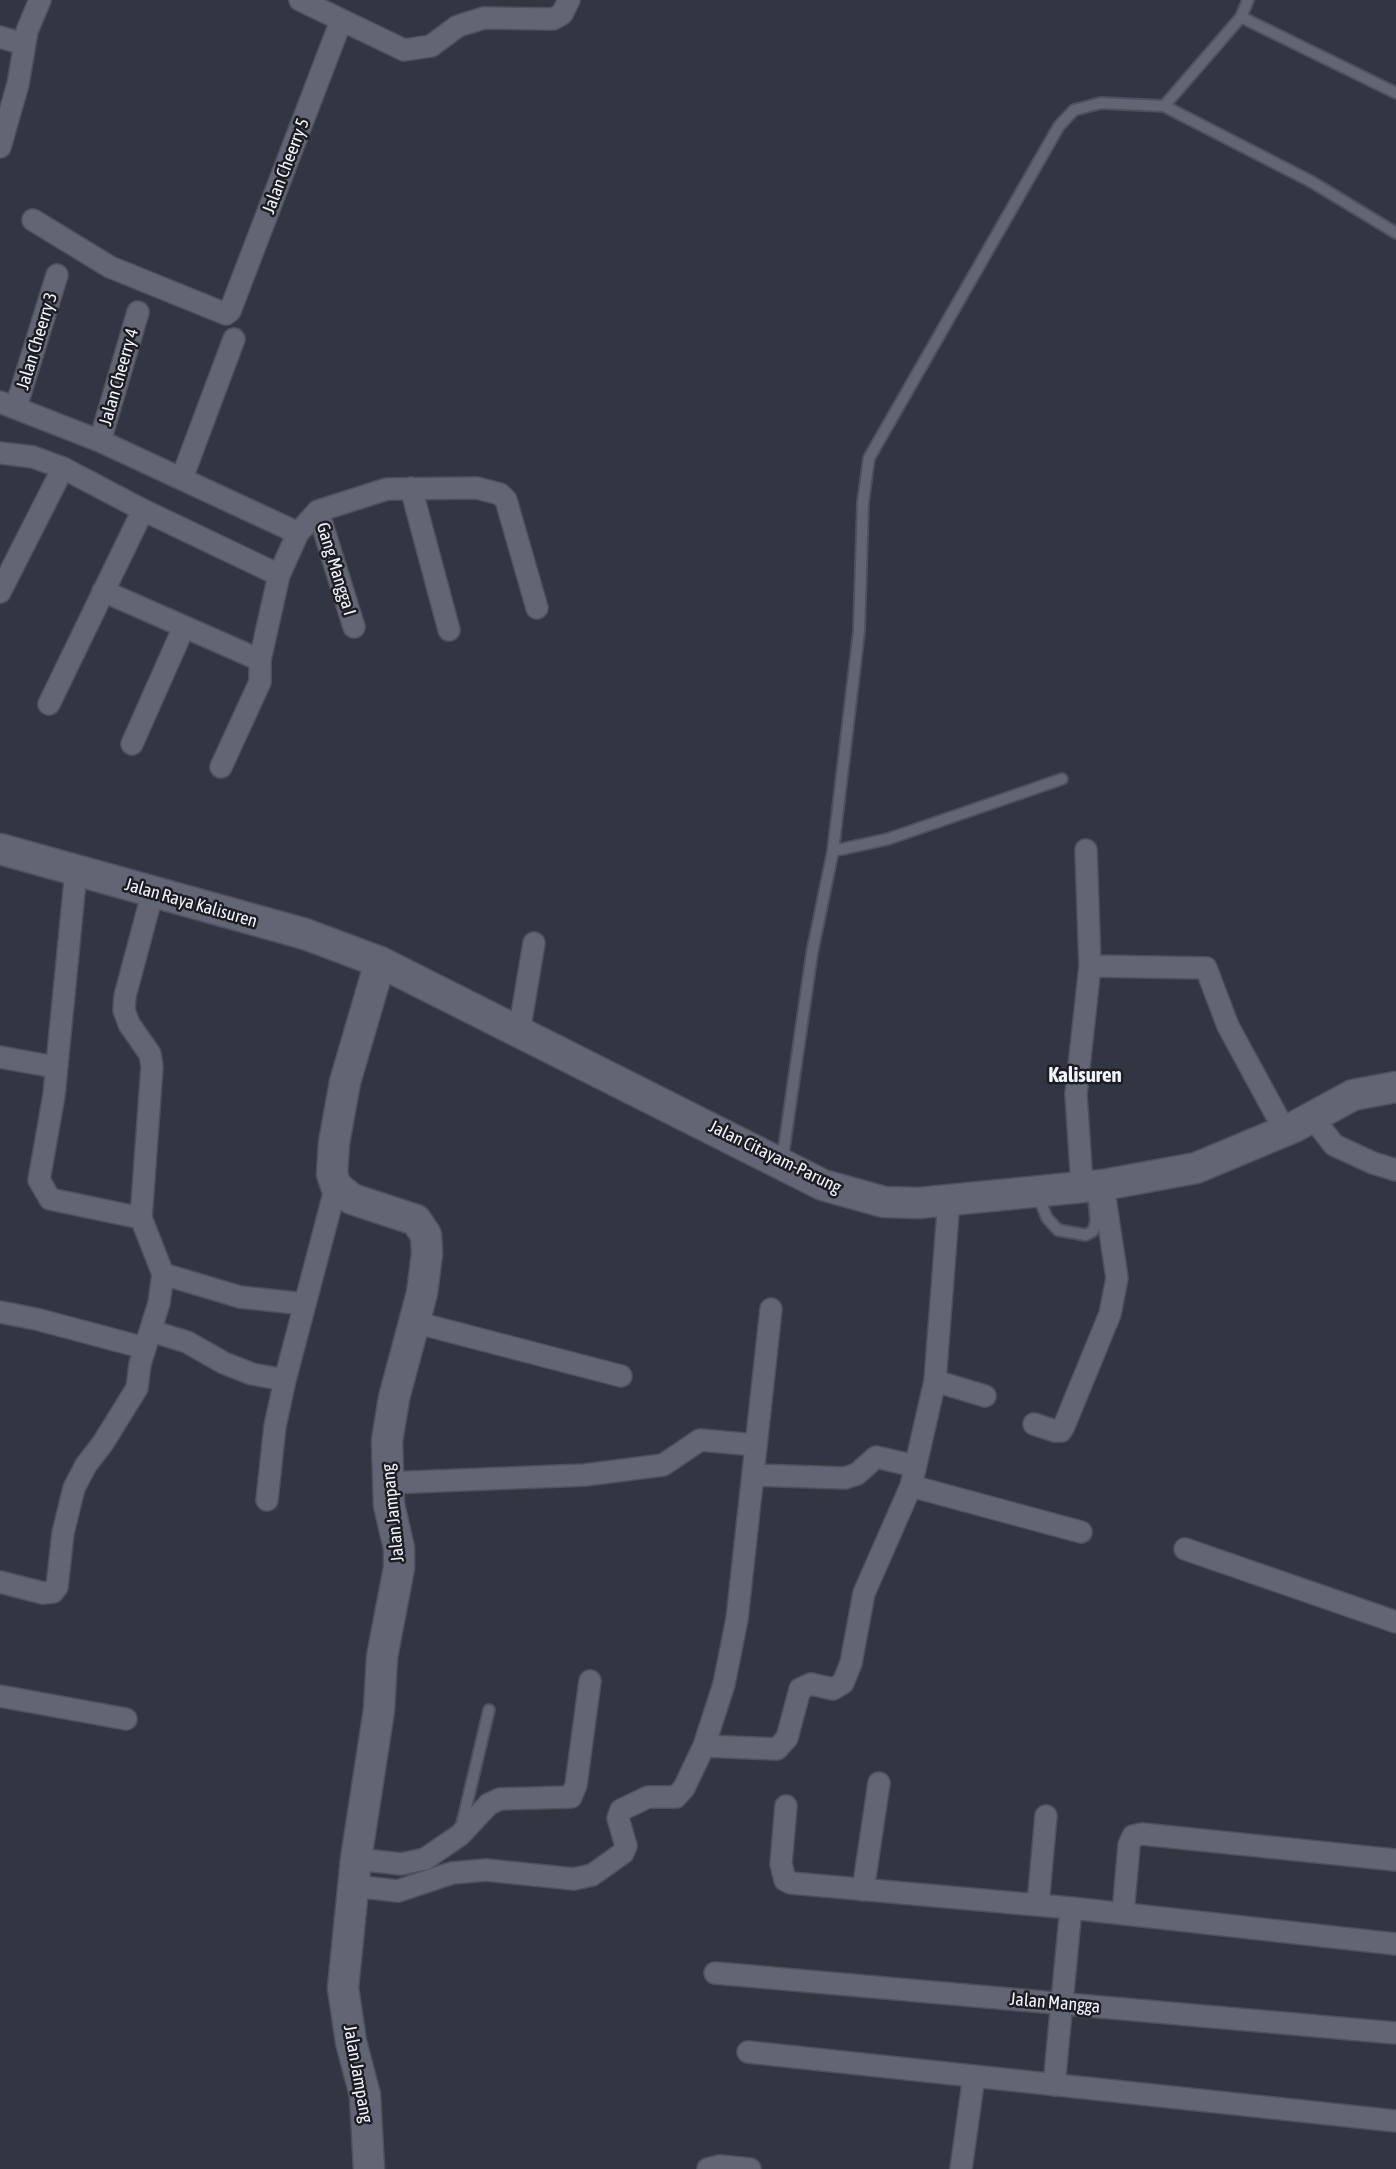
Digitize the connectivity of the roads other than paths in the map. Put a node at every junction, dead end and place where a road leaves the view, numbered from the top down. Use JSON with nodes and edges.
{"nodes":[{"id":1,"x":40,"y":0,"type":"edge"},
{"id":2,"x":300,"y":0,"type":"edge"},
{"id":3,"x":569,"y":0,"type":"edge"},
{"id":4,"x":1248,"y":0,"type":"edge"},
{"id":5,"x":1241,"y":17,"type":"junction"},
{"id":6,"x":341,"y":21,"type":"junction"},
{"id":7,"x":0,"y":37,"type":"edge"},
{"id":8,"x":24,"y":44,"type":"junction"},
{"id":9,"x":1396,"y":93,"type":"edge"},
{"id":10,"x":1164,"y":106,"type":"junction"},
{"id":11,"x":0,"y":147,"type":"edge"},
{"id":12,"x":33,"y":220,"type":"dead end"},
{"id":13,"x":1396,"y":233,"type":"edge"},
{"id":14,"x":57,"y":275,"type":"dead end"},
{"id":15,"x":138,"y":312,"type":"dead end"},
{"id":16,"x":234,"y":339,"type":"dead end"},
{"id":17,"x":8,"y":404,"type":"edge"},
{"id":18,"x":100,"y":441,"type":"junction"},
{"id":19,"x":0,"y":453,"type":"edge"},
{"id":20,"x":62,"y":468,"type":"junction"},
{"id":21,"x":182,"y":478,"type":"junction"},
{"id":22,"x":411,"y":488,"type":"junction"},
{"id":23,"x":143,"y":510,"type":"junction"},
{"id":24,"x":318,"y":511,"type":"junction"},
{"id":25,"x":298,"y":533,"type":"junction"},
{"id":26,"x":279,"y":575,"type":"junction"},
{"id":27,"x":103,"y":591,"type":"junction"},
{"id":28,"x":0,"y":592,"type":"edge"},
{"id":29,"x":537,"y":608,"type":"dead end"},
{"id":30,"x":354,"y":626,"type":"dead end"},
{"id":31,"x":183,"y":629,"type":"junction"},
{"id":32,"x":449,"y":630,"type":"dead end"},
{"id":33,"x":260,"y":660,"type":"junction"},
{"id":34,"x":49,"y":704,"type":"dead end"},
{"id":35,"x":132,"y":744,"type":"dead end"},
{"id":36,"x":221,"y":767,"type":"dead end"},
{"id":37,"x":1062,"y":779,"type":"dead end"},
{"id":38,"x":0,"y":849,"type":"edge"},
{"id":39,"x":1086,"y":850,"type":"dead end"},
{"id":40,"x":833,"y":851,"type":"junction"},
{"id":41,"x":76,"y":871,"type":"junction"},
{"id":42,"x":153,"y":891,"type":"junction"},
{"id":43,"x":534,"y":943,"type":"dead end"},
{"id":44,"x":380,"y":961,"type":"junction"},
{"id":45,"x":1090,"y":966,"type":"junction"},
{"id":46,"x":519,"y":1032,"type":"junction"},
{"id":47,"x":0,"y":1057,"type":"edge"},
{"id":48,"x":55,"y":1067,"type":"junction"},
{"id":49,"x":1396,"y":1087,"type":"edge"},
{"id":50,"x":1311,"y":1116,"type":"junction"},
{"id":51,"x":1285,"y":1131,"type":"junction"},
{"id":52,"x":781,"y":1165,"type":"junction"},
{"id":53,"x":1396,"y":1170,"type":"edge"},
{"id":54,"x":1092,"y":1185,"type":"junction"},
{"id":55,"x":336,"y":1186,"type":"junction"},
{"id":56,"x":1036,"y":1190,"type":"junction"},
{"id":57,"x":949,"y":1199,"type":"junction"},
{"id":58,"x":141,"y":1218,"type":"junction"},
{"id":59,"x":163,"y":1273,"type":"junction"},
{"id":60,"x":305,"y":1304,"type":"junction"},
{"id":61,"x":771,"y":1309,"type":"dead end"},
{"id":62,"x":0,"y":1312,"type":"edge"},
{"id":63,"x":414,"y":1322,"type":"junction"},
{"id":64,"x":148,"y":1340,"type":"junction"},
{"id":65,"x":621,"y":1376,"type":"dead end"},
{"id":66,"x":285,"y":1380,"type":"junction"},
{"id":67,"x":935,"y":1381,"type":"junction"},
{"id":68,"x":985,"y":1396,"type":"dead end"},
{"id":69,"x":1034,"y":1424,"type":"dead end"},
{"id":70,"x":756,"y":1445,"type":"junction"},
{"id":71,"x":754,"y":1475,"type":"junction"},
{"id":72,"x":913,"y":1476,"type":"junction"},
{"id":73,"x":387,"y":1483,"type":"junction"},
{"id":74,"x":267,"y":1500,"type":"dead end"},
{"id":75,"x":1081,"y":1532,"type":"dead end"},
{"id":76,"x":1185,"y":1549,"type":"dead end"},
{"id":77,"x":0,"y":1582,"type":"edge"},
{"id":78,"x":1396,"y":1622,"type":"edge"},
{"id":79,"x":590,"y":1681,"type":"dead end"},
{"id":80,"x":0,"y":1696,"type":"edge"},
{"id":81,"x":489,"y":1710,"type":"dead end"},
{"id":82,"x":126,"y":1719,"type":"dead end"},
{"id":83,"x":704,"y":1746,"type":"junction"},
{"id":84,"x":879,"y":1783,"type":"dead end"},
{"id":85,"x":786,"y":1806,"type":"dead end"},
{"id":86,"x":1046,"y":1816,"type":"dead end"},
{"id":87,"x":460,"y":1835,"type":"junction"},
{"id":88,"x":1396,"y":1860,"type":"edge"},
{"id":89,"x":355,"y":1873,"type":"junction"},
{"id":90,"x":863,"y":1890,"type":"junction"},
{"id":91,"x":1038,"y":1904,"type":"junction"},
{"id":92,"x":1071,"y":1908,"type":"junction"},
{"id":93,"x":1123,"y":1914,"type":"junction"},
{"id":94,"x":1396,"y":1944,"type":"edge"},
{"id":95,"x":715,"y":1973,"type":"dead end"},
{"id":96,"x":1061,"y":2004,"type":"junction"},
{"id":97,"x":1396,"y":2033,"type":"edge"},
{"id":98,"x":748,"y":2052,"type":"dead end"},
{"id":99,"x":974,"y":2076,"type":"junction"},
{"id":100,"x":1054,"y":2085,"type":"junction"},
{"id":101,"x":1396,"y":2121,"type":"edge"},
{"id":102,"x":369,"y":2169,"type":"edge"},
{"id":103,"x":708,"y":2169,"type":"edge"},
{"id":104,"x":750,"y":2169,"type":"edge"},
{"id":105,"x":961,"y":2169,"type":"edge"}],
"edges":[{"from":1,"to":8,"type":"street"},
{"from":2,"to":6,"type":"street"},
{"from":3,"to":6,"type":"street"},
{"from":4,"to":5,"type":"lane"},
{"from":5,"to":9,"type":"lane"},
{"from":5,"to":10,"type":"lane"},
{"from":6,"to":12,"type":"street","name":"Jalan Cheerry 5"},
{"from":7,"to":8,"type":"street"},
{"from":8,"to":11,"type":"street"},
{"from":10,"to":13,"type":"lane"},
{"from":10,"to":40,"type":"lane"},
{"from":14,"to":17,"type":"street","name":"Jalan Cheerry 3"},
{"from":15,"to":18,"type":"street","name":"Jalan Cheerry 4"},
{"from":16,"to":21,"type":"street"},
{"from":17,"to":18,"type":"street"},
{"from":18,"to":21,"type":"street"},
{"from":19,"to":20,"type":"street"},
{"from":20,"to":23,"type":"street"},
{"from":20,"to":28,"type":"street"},
{"from":21,"to":25,"type":"street"},
{"from":22,"to":24,"type":"street"},
{"from":22,"to":29,"type":"street"},
{"from":22,"to":32,"type":"street"},
{"from":23,"to":26,"type":"street"},
{"from":23,"to":27,"type":"street"},
{"from":24,"to":25,"type":"street"},
{"from":24,"to":30,"type":"street","name":"Gang Mangga I"},
{"from":25,"to":26,"type":"street"},
{"from":26,"to":33,"type":"street"},
{"from":27,"to":31,"type":"street"},
{"from":27,"to":34,"type":"street"},
{"from":31,"to":33,"type":"street"},
{"from":31,"to":35,"type":"street"},
{"from":33,"to":36,"type":"street"},
{"from":37,"to":40,"type":"lane"},
{"from":38,"to":41,"type":"main road","name":"Jalan Raya Kalisuren"},
{"from":39,"to":45,"type":"street"},
{"from":40,"to":52,"type":"lane"},
{"from":41,"to":42,"type":"main road","name":"Jalan Raya Kalisuren"},
{"from":41,"to":48,"type":"street"},
{"from":42,"to":44,"type":"main road","name":"Jalan Raya Kalisuren"},
{"from":42,"to":58,"type":"street"},
{"from":43,"to":46,"type":"street"},
{"from":44,"to":46,"type":"main road","name":"Jalan Citayam-Parung"},
{"from":44,"to":55,"type":"main road"},
{"from":45,"to":51,"type":"street"},
{"from":45,"to":54,"type":"street"},
{"from":46,"to":52,"type":"main road","name":"Jalan Citayam-Parung"},
{"from":47,"to":48,"type":"street"},
{"from":48,"to":58,"type":"street"},
{"from":49,"to":50,"type":"main road","name":"Jalan Citayam-Parung"},
{"from":50,"to":51,"type":"main road","name":"Jalan Citayam-Parung"},
{"from":50,"to":53,"type":"street"},
{"from":51,"to":54,"type":"main road","name":"Jalan Citayam-Parung"},
{"from":52,"to":57,"type":"main road","name":"Jalan Citayam-Parung"},
{"from":54,"to":56,"type":"main road","name":"Jalan Citayam-Parung"},
{"from":54,"to":56,"type":"lane"},
{"from":54,"to":69,"type":"street"},
{"from":55,"to":60,"type":"street"},
{"from":55,"to":63,"type":"main road","name":"Jalan Jampang"},
{"from":56,"to":57,"type":"main road","name":"Jalan Citayam-Parung"},
{"from":57,"to":67,"type":"street"},
{"from":58,"to":59,"type":"street"},
{"from":59,"to":60,"type":"street"},
{"from":59,"to":64,"type":"street"},
{"from":60,"to":66,"type":"street"},
{"from":61,"to":70,"type":"street"},
{"from":62,"to":64,"type":"street"},
{"from":63,"to":65,"type":"street"},
{"from":63,"to":73,"type":"main road","name":"Jalan Jampang"},
{"from":64,"to":66,"type":"street"},
{"from":64,"to":77,"type":"street"},
{"from":66,"to":74,"type":"street"},
{"from":67,"to":68,"type":"street"},
{"from":67,"to":72,"type":"street"},
{"from":70,"to":71,"type":"street"},
{"from":70,"to":73,"type":"street"},
{"from":71,"to":72,"type":"street"},
{"from":71,"to":83,"type":"street"},
{"from":72,"to":75,"type":"street"},
{"from":72,"to":83,"type":"street"},
{"from":73,"to":89,"type":"main road","name":"Jalan Jampang"},
{"from":76,"to":78,"type":"street"},
{"from":79,"to":87,"type":"street"},
{"from":80,"to":82,"type":"street"},
{"from":81,"to":87,"type":"lane"},
{"from":83,"to":89,"type":"street"},
{"from":84,"to":90,"type":"street"},
{"from":85,"to":90,"type":"street"},
{"from":86,"to":91,"type":"street"},
{"from":87,"to":89,"type":"street"},
{"from":88,"to":93,"type":"street"},
{"from":89,"to":102,"type":"main road","name":"Jalan Jampang"},
{"from":90,"to":91,"type":"street"},
{"from":91,"to":92,"type":"street"},
{"from":92,"to":93,"type":"street"},
{"from":92,"to":96,"type":"street"},
{"from":93,"to":94,"type":"street"},
{"from":95,"to":96,"type":"street","name":"Jalan Mangga"},
{"from":96,"to":97,"type":"street","name":"Jalan Mangga"},
{"from":96,"to":100,"type":"street"},
{"from":98,"to":99,"type":"street"},
{"from":99,"to":100,"type":"street"},
{"from":99,"to":105,"type":"street"},
{"from":100,"to":101,"type":"street"},
{"from":103,"to":104,"type":"street"}]}
